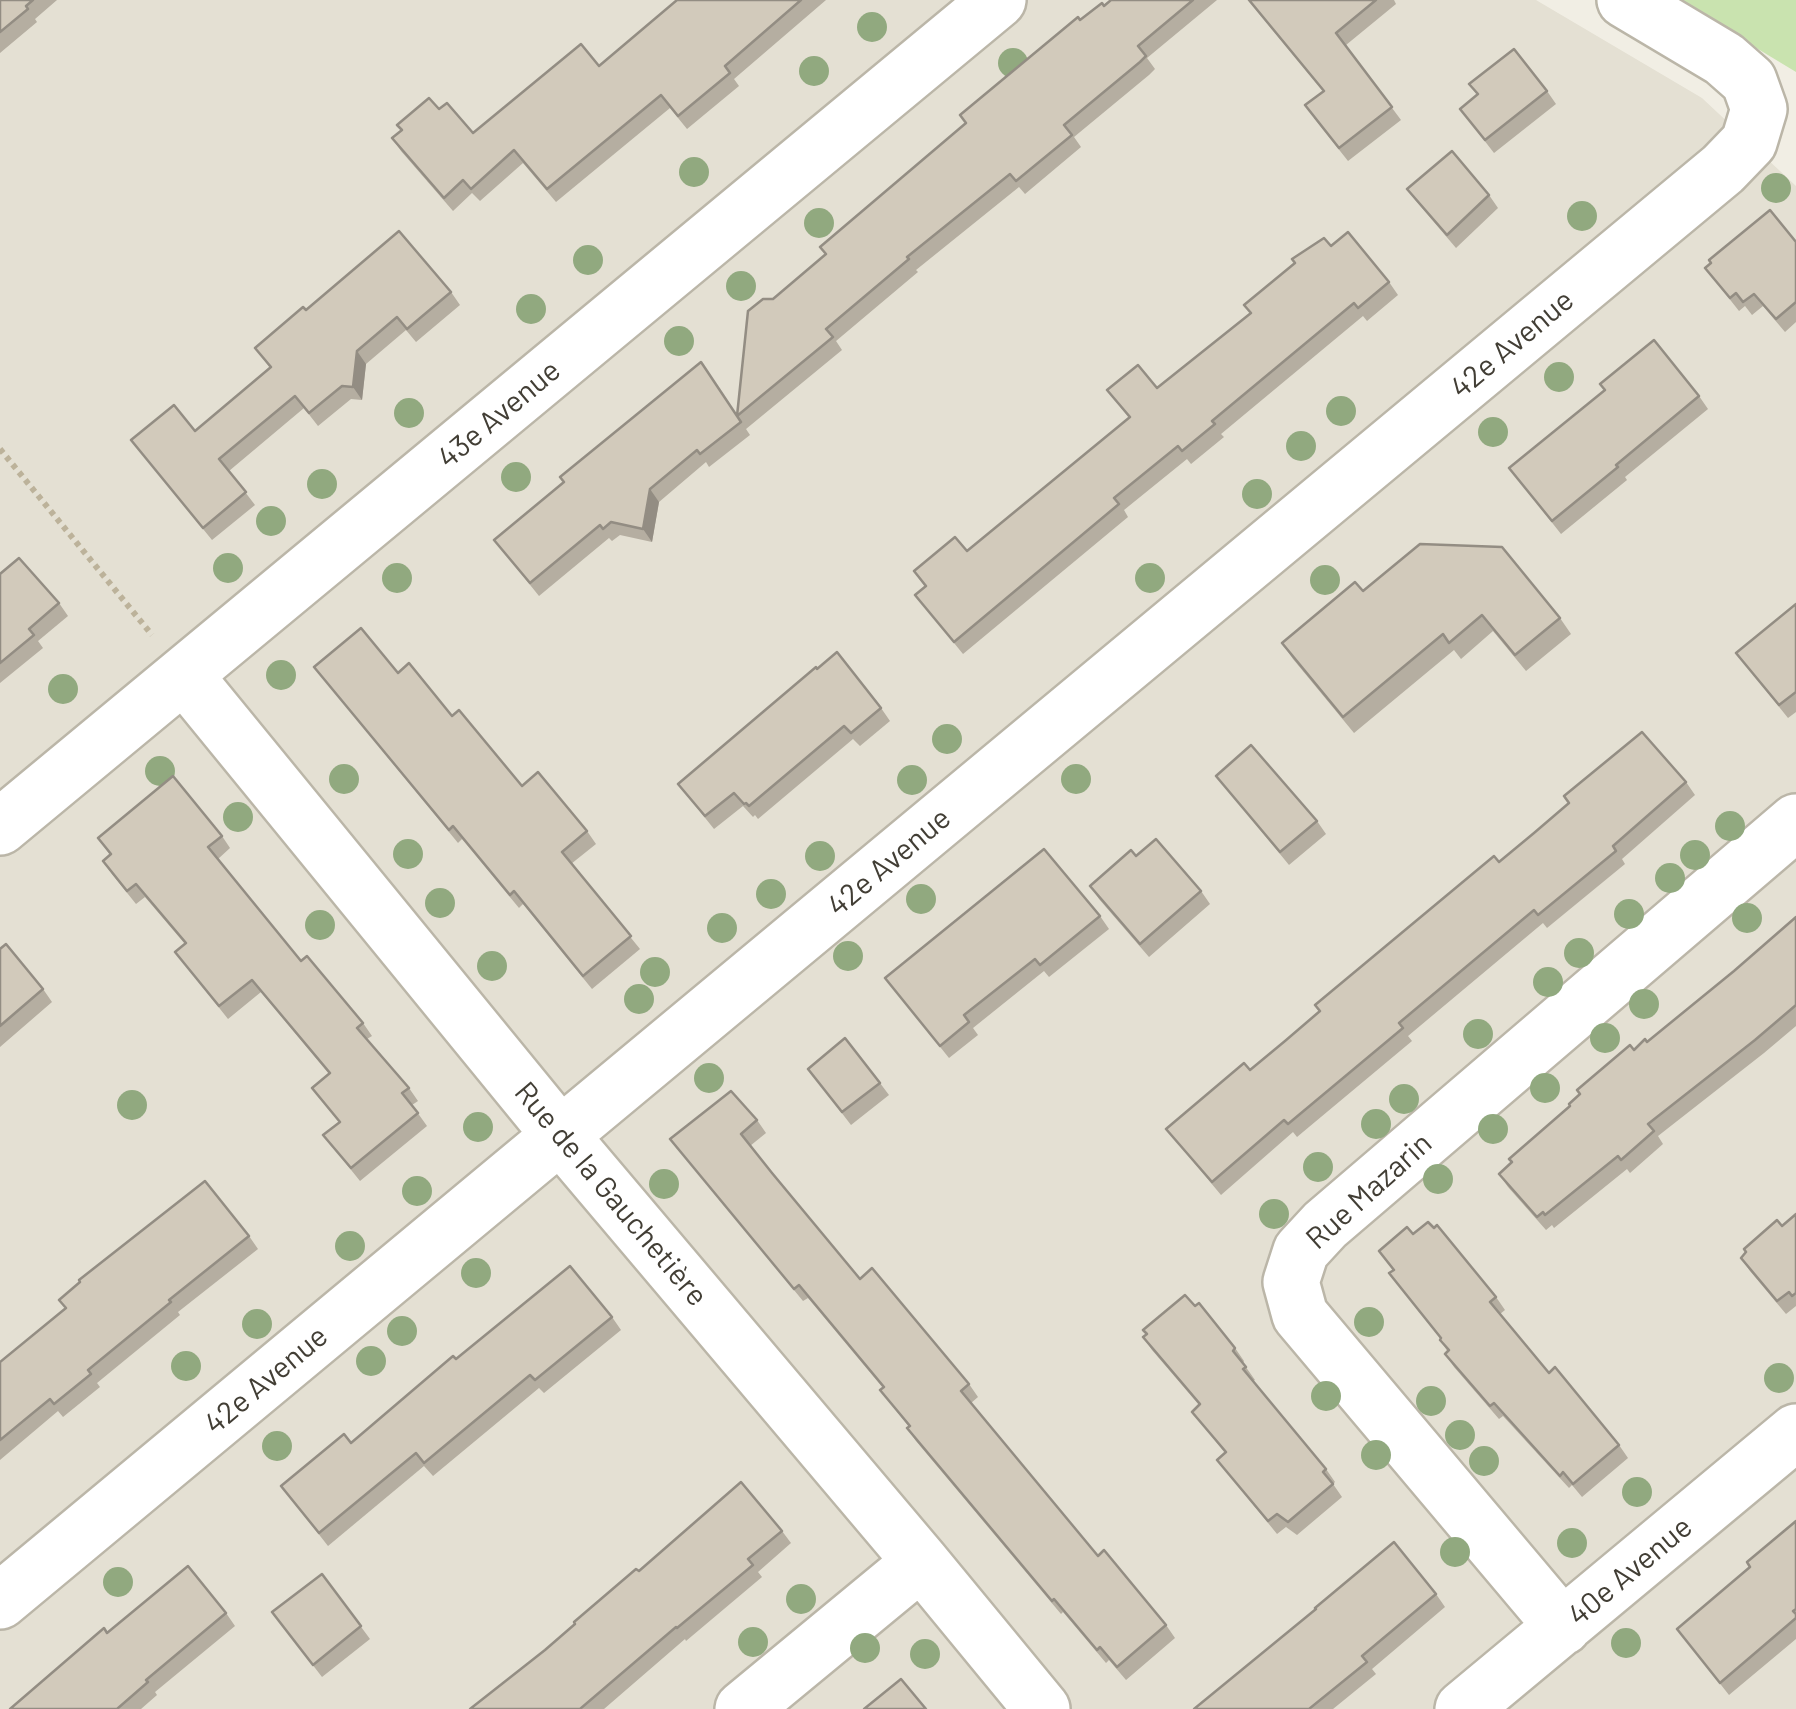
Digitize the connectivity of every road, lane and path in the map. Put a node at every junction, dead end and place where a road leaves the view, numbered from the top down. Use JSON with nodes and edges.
{"nodes":[{"id":1,"x":998,"y":0,"type":"edge"},
{"id":2,"x":1625,"y":0,"type":"edge"},
{"id":3,"x":0,"y":449,"type":"edge"},
{"id":4,"x":184,"y":675,"type":"junction"},
{"id":5,"x":1796,"y":822,"type":"edge"},
{"id":6,"x":0,"y":827,"type":"edge"},
{"id":7,"x":560,"y":1134,"type":"junction"},
{"id":8,"x":1796,"y":1432,"type":"edge"},
{"id":9,"x":921,"y":1562,"type":"junction"},
{"id":10,"x":0,"y":1601,"type":"edge"},
{"id":11,"x":1563,"y":1627,"type":"junction"},
{"id":12,"x":743,"y":1709,"type":"edge"},
{"id":13,"x":1042,"y":1709,"type":"edge"},
{"id":14,"x":1464,"y":1709,"type":"edge"}],
"edges":[{"from":1,"to":4,"type":"street","name":"43e Avenue"},
{"from":2,"to":7,"type":"street","name":"42e Avenue"},
{"from":3,"to":4,"type":"path"},
{"from":4,"to":6,"type":"street","name":"43e Avenue"},
{"from":4,"to":7,"type":"street","name":"Rue de la Gauchetière"},
{"from":5,"to":11,"type":"street","name":"Rue Mazarin"},
{"from":7,"to":9,"type":"street","name":"Rue de la Gauchetière"},
{"from":7,"to":10,"type":"street","name":"42e Avenue"},
{"from":8,"to":11,"type":"street","name":"40e Avenue"},
{"from":9,"to":12,"type":"street"},
{"from":9,"to":13,"type":"street","name":"Rue de la Gauchetière"},
{"from":11,"to":14,"type":"street","name":"40e Avenue"}]}
